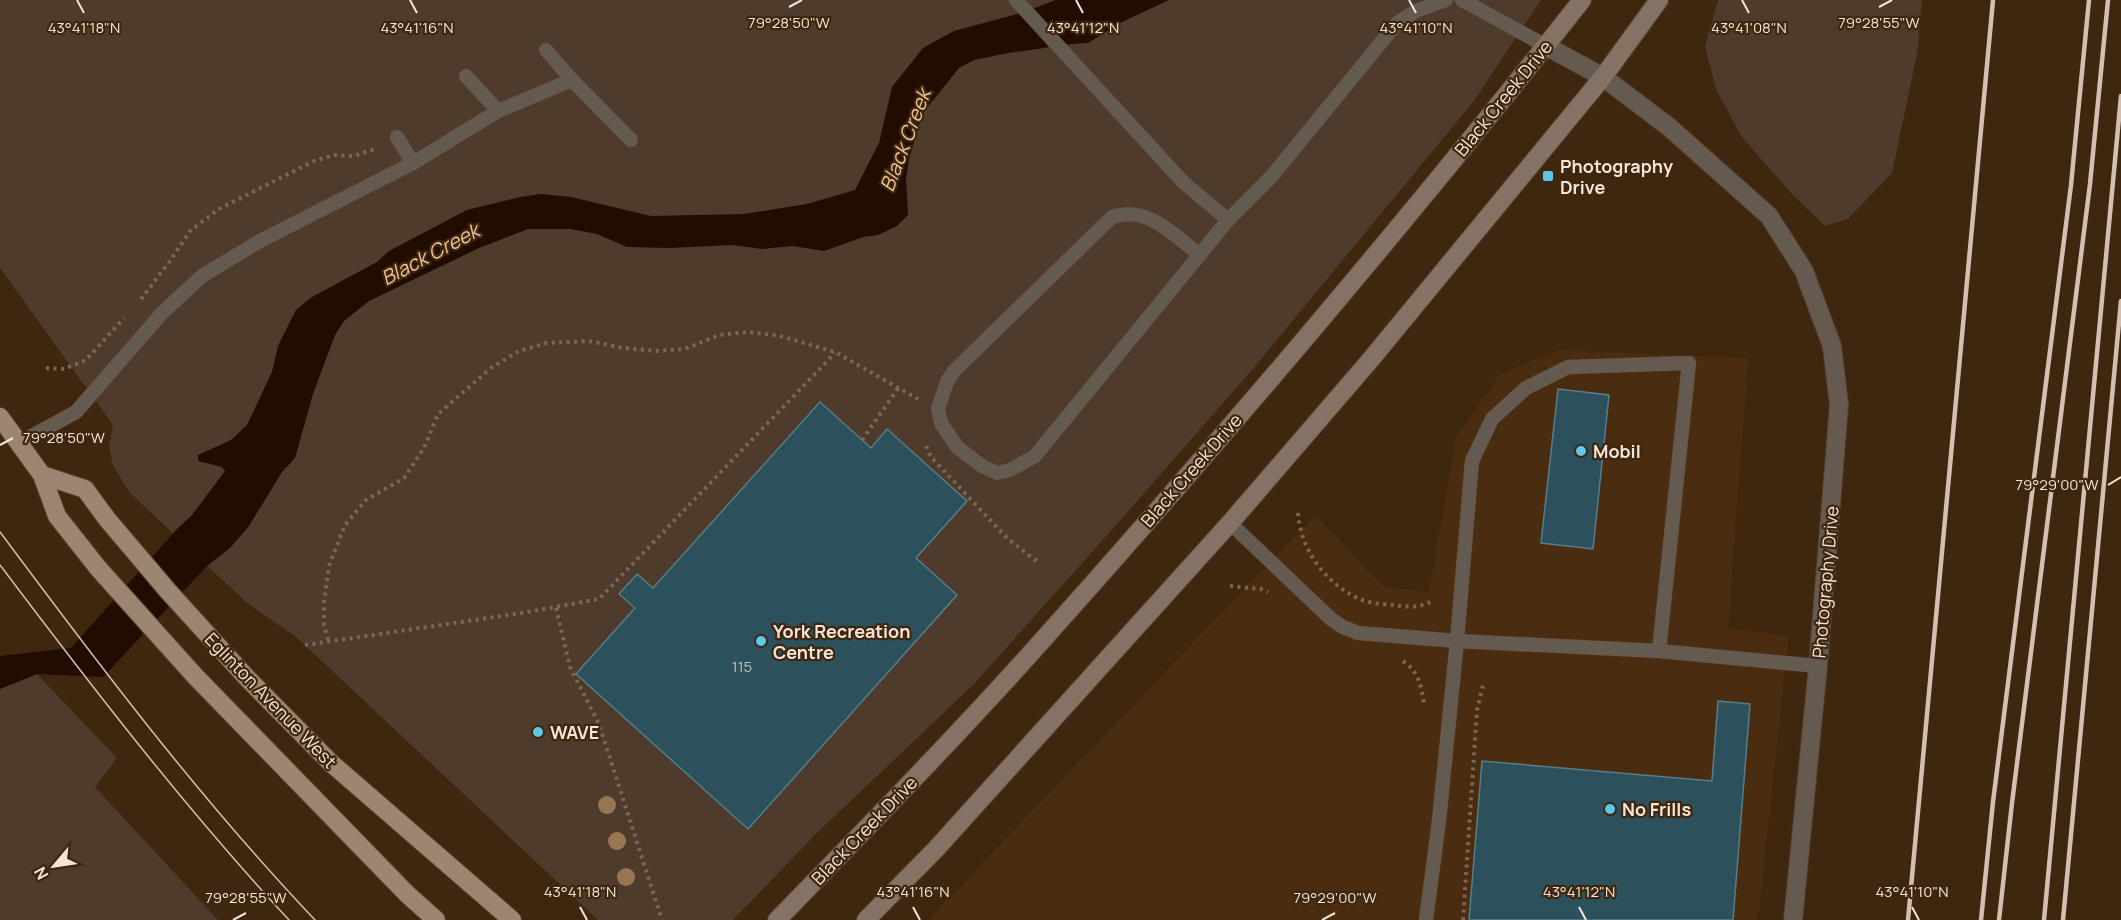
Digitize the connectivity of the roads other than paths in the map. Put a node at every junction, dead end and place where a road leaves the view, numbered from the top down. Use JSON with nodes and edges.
{"nodes":[{"id":1,"x":1016,"y":0,"type":"edge"},
{"id":2,"x":1446,"y":0,"type":"edge"},
{"id":3,"x":1462,"y":0,"type":"edge"},
{"id":4,"x":1582,"y":0,"type":"edge"},
{"id":5,"x":1659,"y":0,"type":"edge"},
{"id":6,"x":1546,"y":46,"type":"junction"},
{"id":7,"x":546,"y":50,"type":"dead end"},
{"id":8,"x":466,"y":76,"type":"dead end"},
{"id":9,"x":1603,"y":77,"type":"junction"},
{"id":10,"x":572,"y":80,"type":"junction"},
{"id":11,"x":498,"y":111,"type":"junction"},
{"id":12,"x":397,"y":137,"type":"dead end"},
{"id":13,"x":631,"y":140,"type":"dead end"},
{"id":14,"x":413,"y":163,"type":"junction"},
{"id":15,"x":1227,"y":220,"type":"junction"},
{"id":16,"x":1200,"y":255,"type":"junction"},
{"id":17,"x":0,"y":417,"type":"edge"},
{"id":18,"x":19,"y":443,"type":"junction"},
{"id":19,"x":42,"y":475,"type":"junction"},
{"id":20,"x":1230,"y":524,"type":"junction"},
{"id":21,"x":1457,"y":642,"type":"junction"},
{"id":22,"x":1659,"y":651,"type":"junction"},
{"id":23,"x":1818,"y":666,"type":"junction"},
{"id":24,"x":436,"y":920,"type":"edge"},
{"id":25,"x":512,"y":920,"type":"edge"},
{"id":26,"x":777,"y":920,"type":"edge"},
{"id":27,"x":866,"y":920,"type":"edge"},
{"id":28,"x":1426,"y":920,"type":"edge"},
{"id":29,"x":1793,"y":920,"type":"edge"}],
"edges":[{"from":1,"to":15,"type":"lane"},
{"from":2,"to":15,"type":"lane"},
{"from":3,"to":6,"type":"lane"},
{"from":4,"to":6,"type":"main road","name":"Black Creek Drive"},
{"from":5,"to":9,"type":"main road"},
{"from":6,"to":9,"type":"street","name":"Photography Drive"},
{"from":6,"to":26,"type":"main road","name":"Black Creek Drive"},
{"from":7,"to":10,"type":"lane"},
{"from":8,"to":11,"type":"lane"},
{"from":9,"to":20,"type":"main road"},
{"from":9,"to":23,"type":"street","name":"Photography Drive"},
{"from":10,"to":11,"type":"lane"},
{"from":10,"to":13,"type":"lane"},
{"from":11,"to":14,"type":"lane"},
{"from":12,"to":14,"type":"lane"},
{"from":14,"to":18,"type":"lane"},
{"from":15,"to":16,"type":"lane"},
{"from":16,"to":16,"type":"lane"},
{"from":17,"to":18,"type":"main road","name":"Eglinton Avenue West"},
{"from":18,"to":19,"type":"main road","name":"Eglinton Avenue West"},
{"from":19,"to":24,"type":"main road","name":"Eglinton Avenue West"},
{"from":19,"to":25,"type":"main road","name":"Eglinton Avenue West"},
{"from":20,"to":21,"type":"lane"},
{"from":20,"to":27,"type":"main road"},
{"from":21,"to":22,"type":"lane"},
{"from":21,"to":22,"type":"lane"},
{"from":21,"to":28,"type":"lane"},
{"from":22,"to":23,"type":"lane"},
{"from":23,"to":29,"type":"street","name":"Photography Drive"}]}
